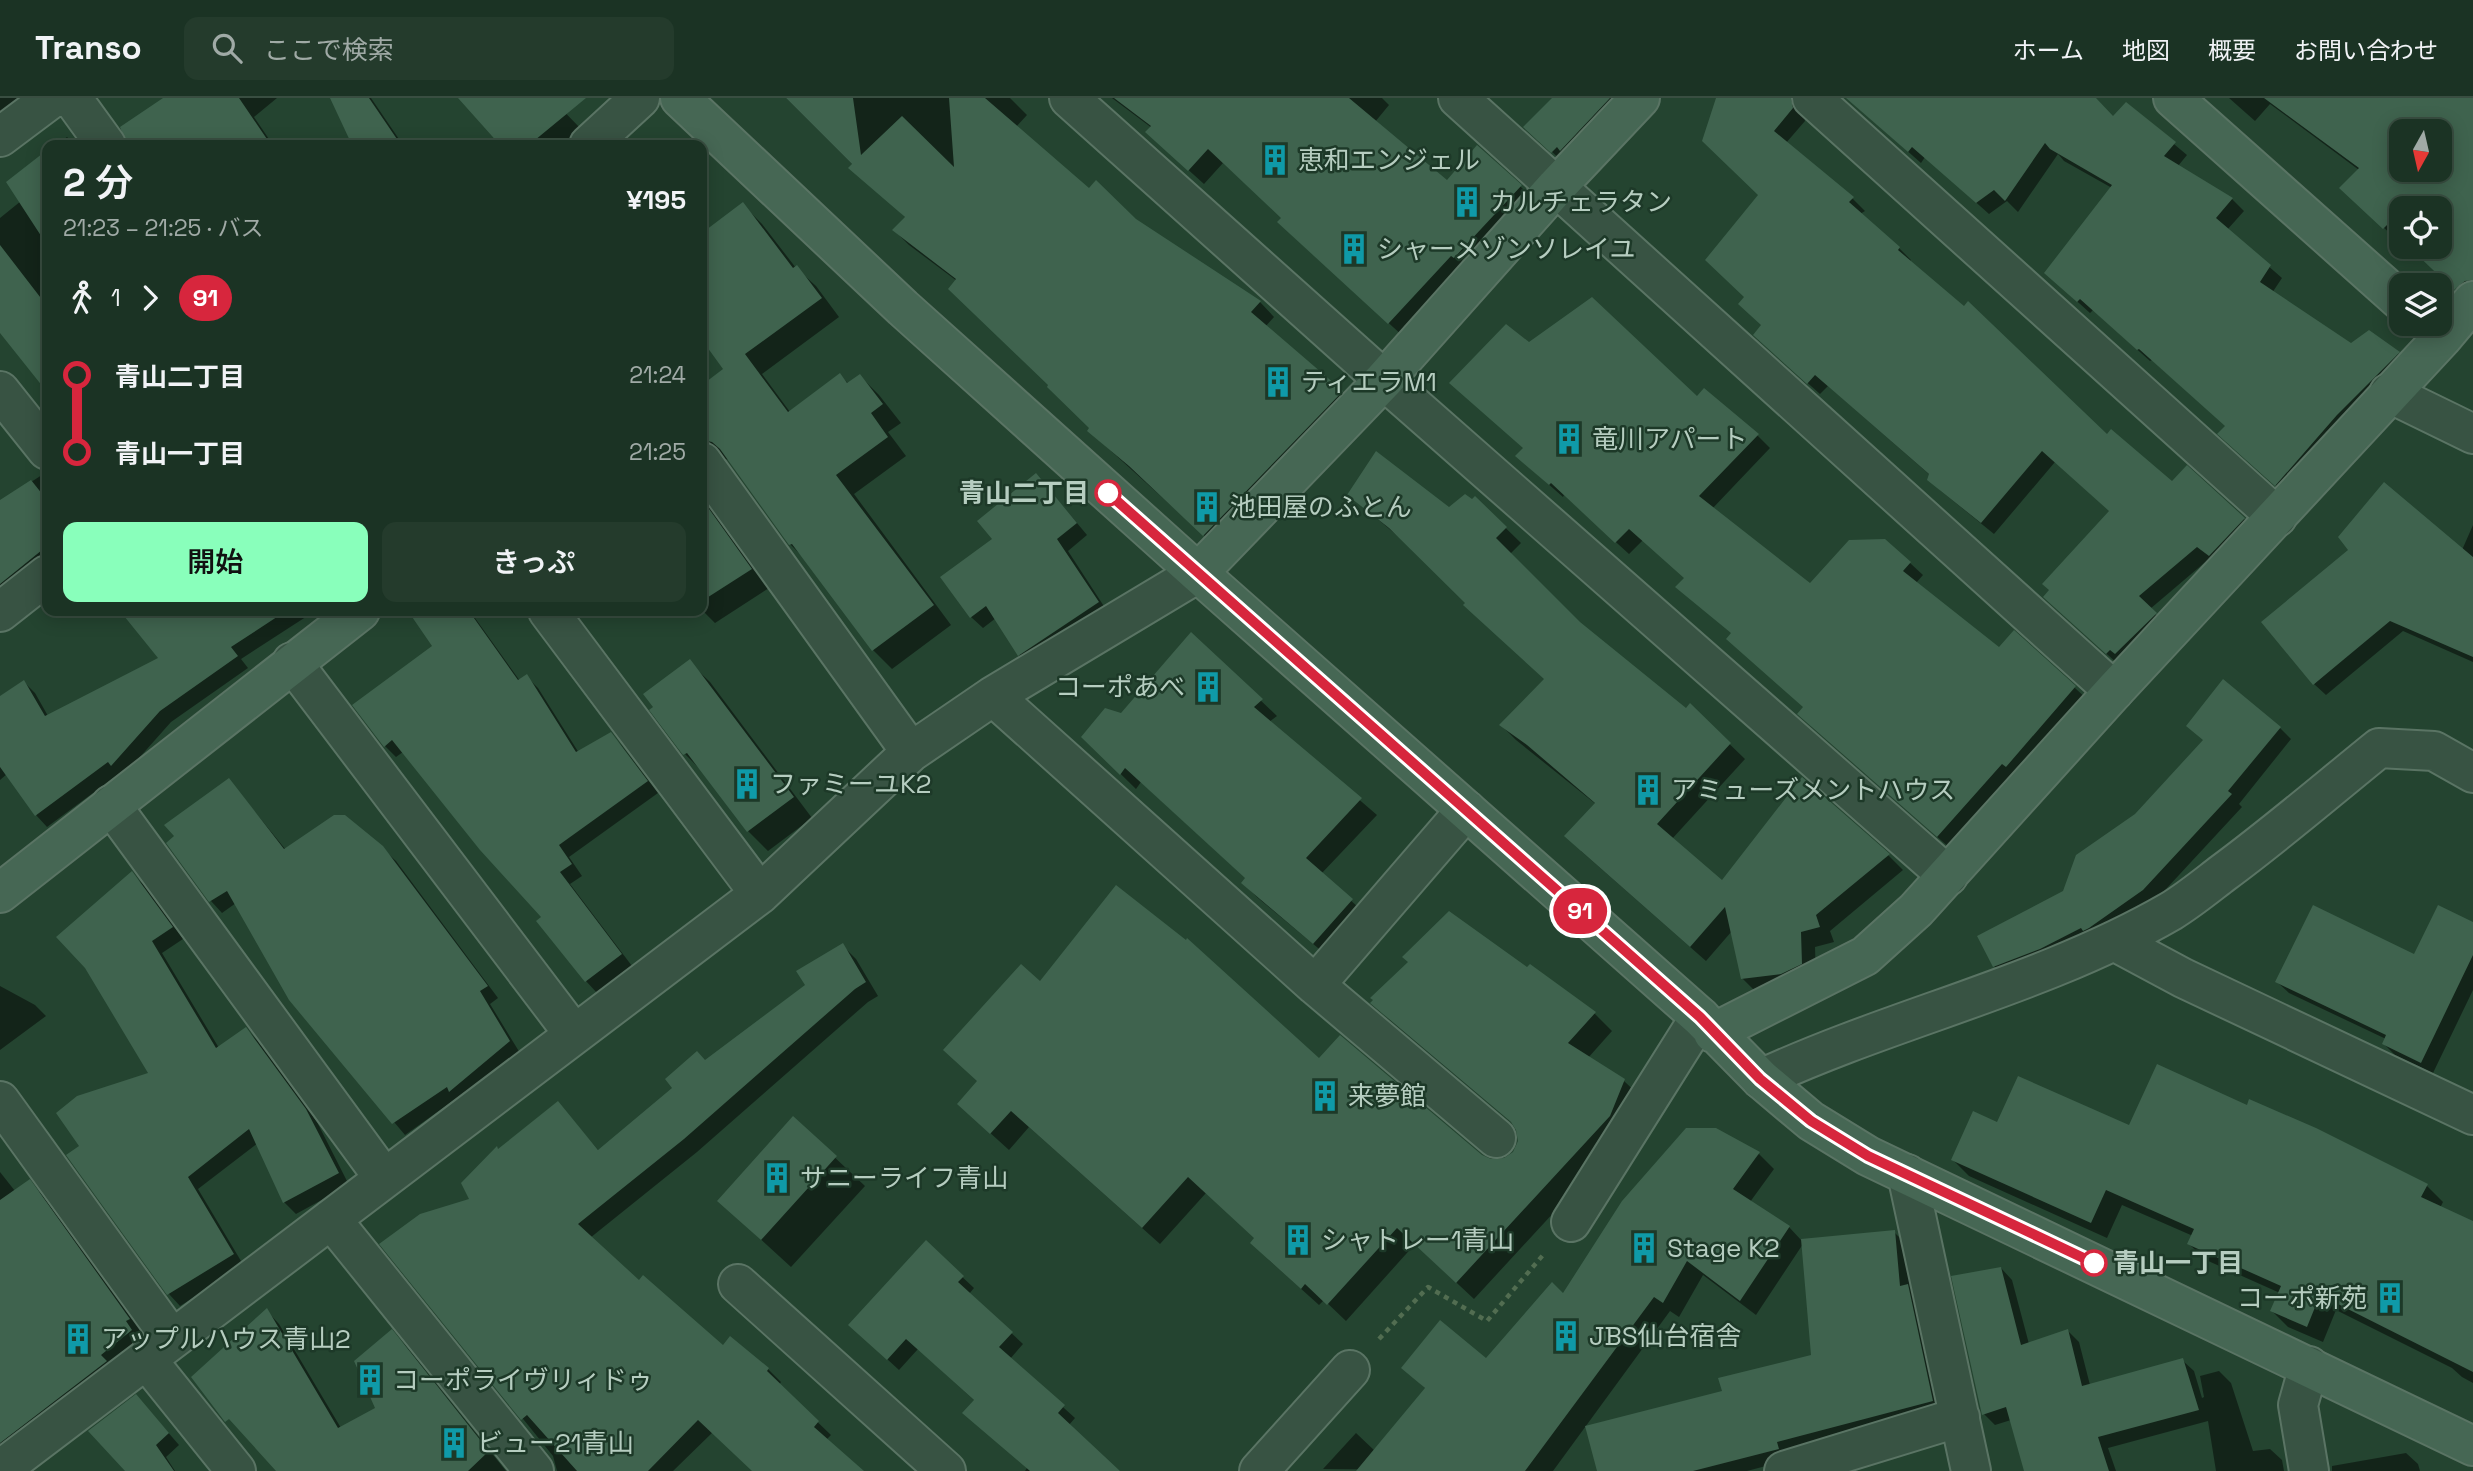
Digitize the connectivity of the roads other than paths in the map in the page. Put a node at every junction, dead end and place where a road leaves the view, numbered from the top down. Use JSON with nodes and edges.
{"nodes":[{"id":1,"x":52,"y":98,"type":"edge"},
{"id":2,"x":72,"y":98,"type":"edge"},
{"id":3,"x":640,"y":98,"type":"edge"},
{"id":4,"x":1069,"y":98,"type":"edge"},
{"id":5,"x":1458,"y":98,"type":"edge"},
{"id":6,"x":1640,"y":98,"type":"edge"},
{"id":7,"x":1812,"y":98,"type":"edge"},
{"id":8,"x":2173,"y":98,"type":"edge"},
{"id":9,"x":688,"y":118,"type":"edge"},
{"id":10,"x":0,"y":137,"type":"edge"},
{"id":11,"x":102,"y":140,"type":"edge"},
{"id":12,"x":594,"y":140,"type":"edge"},
{"id":13,"x":1556,"y":187,"type":"junction"},
{"id":14,"x":2389,"y":290,"type":"edge"},
{"id":15,"x":2473,"y":301,"type":"edge"},
{"id":16,"x":2452,"y":318,"type":"edge"},
{"id":17,"x":2431,"y":336,"type":"edge"},
{"id":18,"x":1384,"y":380,"type":"junction"},
{"id":19,"x":0,"y":390,"type":"edge"},
{"id":20,"x":2389,"y":393,"type":"junction"},
{"id":21,"x":2473,"y":434,"type":"edge"},
{"id":22,"x":42,"y":444,"type":"edge"},
{"id":23,"x":707,"y":469,"type":"edge"},
{"id":24,"x":2277,"y":517,"type":"junction"},
{"id":25,"x":1198,"y":573,"type":"junction"},
{"id":26,"x":42,"y":579,"type":"edge"},
{"id":27,"x":0,"y":612,"type":"edge"},
{"id":28,"x":353,"y":616,"type":"edge"},
{"id":29,"x":552,"y":616,"type":"edge"},
{"id":30,"x":292,"y":662,"type":"junction"},
{"id":31,"x":2114,"y":691,"type":"junction"},
{"id":32,"x":993,"y":696,"type":"junction"},
{"id":33,"x":911,"y":752,"type":"junction"},
{"id":34,"x":2473,"y":773,"type":"edge"},
{"id":35,"x":111,"y":805,"type":"junction"},
{"id":36,"x":1466,"y":810,"type":"junction"},
{"id":37,"x":1948,"y":876,"type":"junction"},
{"id":38,"x":0,"y":893,"type":"edge"},
{"id":39,"x":760,"y":894,"type":"junction"},
{"id":40,"x":2114,"y":941,"type":"junction"},
{"id":41,"x":1315,"y":985,"type":"junction"},
{"id":42,"x":1707,"y":1025,"type":"junction"},
{"id":43,"x":574,"y":1034,"type":"junction"},
{"id":44,"x":1760,"y":1079,"type":"junction"},
{"id":45,"x":0,"y":1101,"type":"edge"},
{"id":46,"x":2473,"y":1115,"type":"edge"},
{"id":47,"x":1496,"y":1138,"type":"dead end"},
{"id":48,"x":1907,"y":1174,"type":"junction"},
{"id":49,"x":384,"y":1178,"type":"junction"},
{"id":50,"x":331,"y":1219,"type":"junction"},
{"id":51,"x":1571,"y":1222,"type":"road end"},
{"id":52,"x":738,"y":1284,"type":"dead end"},
{"id":53,"x":159,"y":1349,"type":"junction"},
{"id":54,"x":2309,"y":1366,"type":"junction"},
{"id":55,"x":1350,"y":1370,"type":"dead end"},
{"id":56,"x":1960,"y":1417,"type":"junction"},
{"id":57,"x":2473,"y":1446,"type":"edge"},
{"id":58,"x":0,"y":1470,"type":"edge"},
{"id":59,"x":236,"y":1471,"type":"edge"},
{"id":60,"x":534,"y":1471,"type":"edge"},
{"id":61,"x":946,"y":1471,"type":"edge"},
{"id":62,"x":1259,"y":1471,"type":"edge"},
{"id":63,"x":1784,"y":1471,"type":"edge"},
{"id":64,"x":1971,"y":1471,"type":"edge"},
{"id":65,"x":2309,"y":1471,"type":"edge"}],
"edges":[{"from":1,"to":10,"type":"street"},
{"from":2,"to":11,"type":"street"},
{"from":3,"to":12,"type":"street"},
{"from":4,"to":18,"type":"street"},
{"from":5,"to":13,"type":"street"},
{"from":6,"to":13,"type":"street"},
{"from":7,"to":24,"type":"street"},
{"from":8,"to":14,"type":"street"},
{"from":9,"to":25,"type":"street"},
{"from":13,"to":18,"type":"street"},
{"from":13,"to":31,"type":"street"},
{"from":15,"to":16,"type":"street"},
{"from":17,"to":20,"type":"street"},
{"from":18,"to":25,"type":"street"},
{"from":18,"to":37,"type":"street"},
{"from":19,"to":22,"type":"street"},
{"from":20,"to":21,"type":"street"},
{"from":20,"to":24,"type":"street"},
{"from":23,"to":33,"type":"street"},
{"from":24,"to":31,"type":"street"},
{"from":25,"to":32,"type":"street"},
{"from":25,"to":36,"type":"street"},
{"from":26,"to":27,"type":"street"},
{"from":28,"to":30,"type":"street"},
{"from":29,"to":39,"type":"street"},
{"from":30,"to":35,"type":"street"},
{"from":30,"to":43,"type":"street"},
{"from":31,"to":37,"type":"street"},
{"from":32,"to":33,"type":"street"},
{"from":32,"to":41,"type":"street"},
{"from":33,"to":39,"type":"street"},
{"from":34,"to":40,"type":"street"},
{"from":35,"to":38,"type":"street"},
{"from":35,"to":49,"type":"street"},
{"from":36,"to":41,"type":"street"},
{"from":36,"to":42,"type":"street"},
{"from":37,"to":42,"type":"street"},
{"from":39,"to":43,"type":"street"},
{"from":40,"to":44,"type":"street"},
{"from":40,"to":46,"type":"street"},
{"from":41,"to":47,"type":"street"},
{"from":42,"to":44,"type":"street"},
{"from":42,"to":51,"type":"street"},
{"from":43,"to":49,"type":"street"},
{"from":44,"to":48,"type":"street"},
{"from":45,"to":53,"type":"street"},
{"from":48,"to":54,"type":"street"},
{"from":48,"to":56,"type":"street"},
{"from":49,"to":50,"type":"street"},
{"from":50,"to":53,"type":"street"},
{"from":50,"to":60,"type":"street"},
{"from":52,"to":61,"type":"street"},
{"from":53,"to":58,"type":"street"},
{"from":53,"to":59,"type":"street"},
{"from":54,"to":57,"type":"street"},
{"from":54,"to":65,"type":"street"},
{"from":55,"to":62,"type":"street"},
{"from":56,"to":63,"type":"street"},
{"from":56,"to":64,"type":"street"}]}
